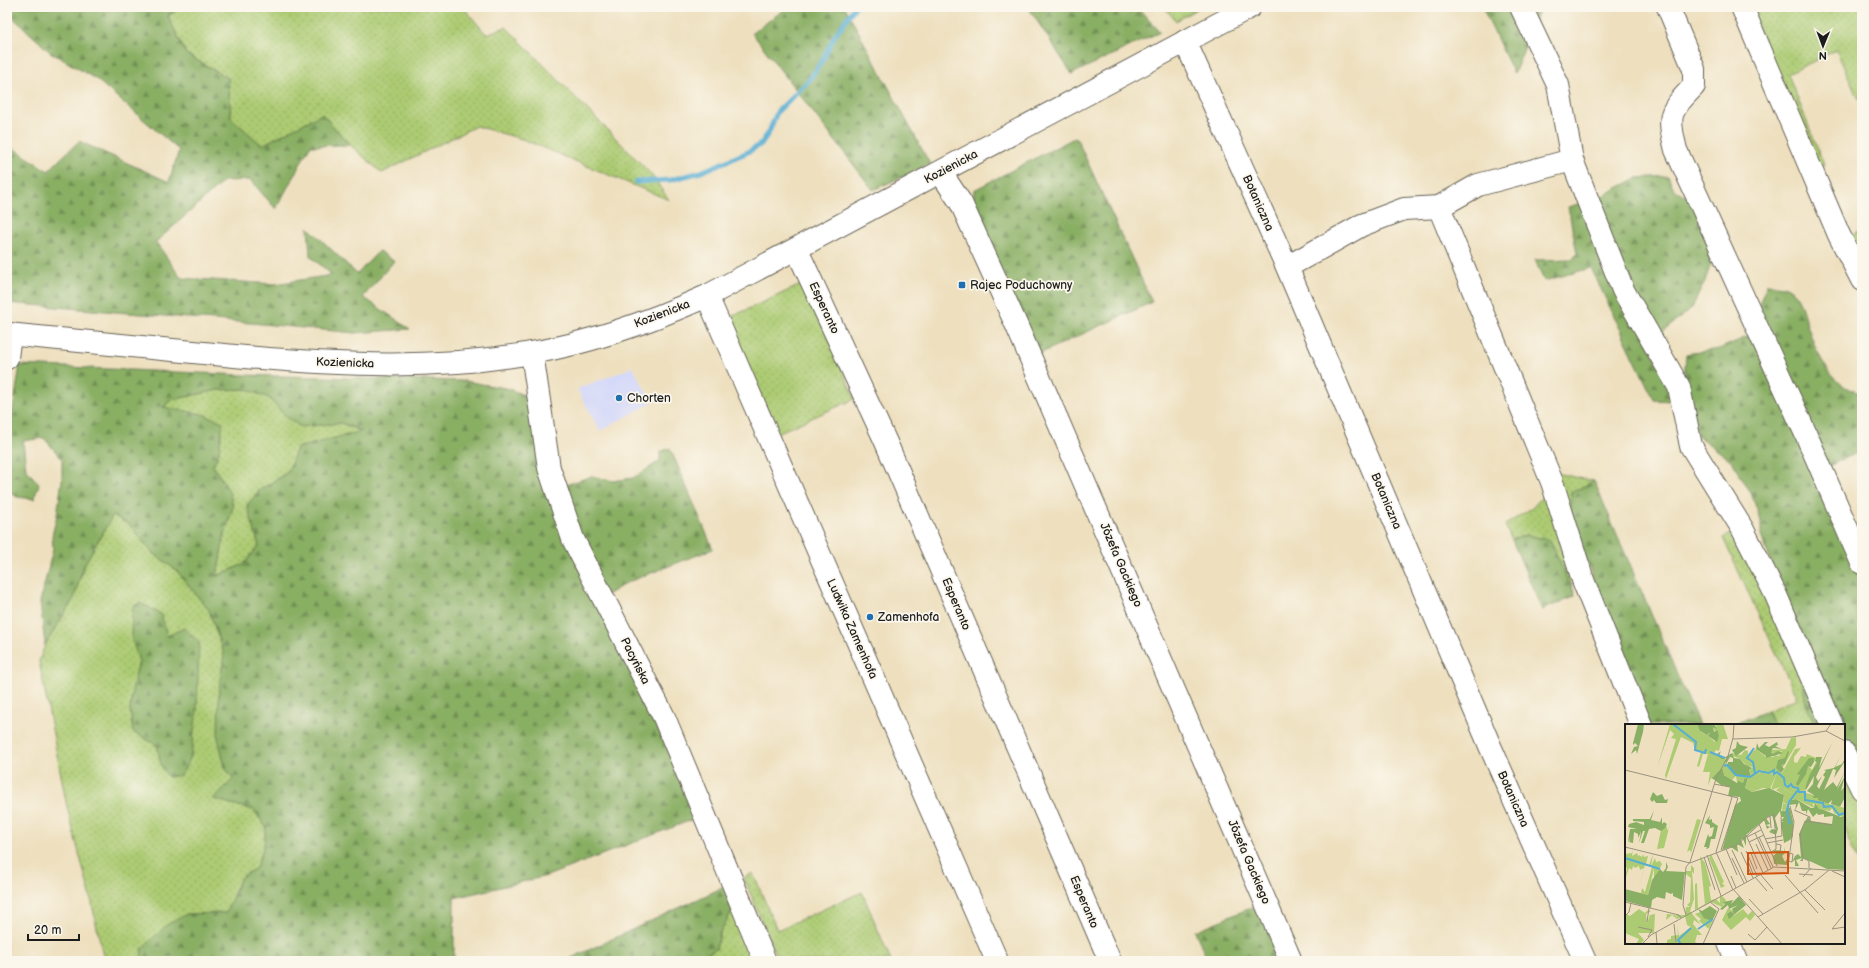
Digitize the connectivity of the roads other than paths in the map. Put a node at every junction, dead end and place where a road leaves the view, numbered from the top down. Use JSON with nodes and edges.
{"nodes":[{"id":1,"x":1250,"y":7,"type":"edge"},
{"id":2,"x":1521,"y":7,"type":"edge"},
{"id":3,"x":1668,"y":7,"type":"edge"},
{"id":4,"x":1742,"y":7,"type":"edge"},
{"id":5,"x":1185,"y":41,"type":"junction"},
{"id":6,"x":1572,"y":160,"type":"junction"},
{"id":7,"x":941,"y":173,"type":"junction"},
{"id":8,"x":1439,"y":207,"type":"junction"},
{"id":9,"x":797,"y":250,"type":"junction"},
{"id":10,"x":1287,"y":266,"type":"junction"},
{"id":11,"x":1862,"y":280,"type":"edge"},
{"id":12,"x":707,"y":296,"type":"junction"},
{"id":13,"x":8,"y":334,"type":"edge"},
{"id":14,"x":532,"y":353,"type":"junction"},
{"id":15,"x":7,"y":358,"type":"edge"},
{"id":16,"x":1862,"y":564,"type":"edge"},
{"id":17,"x":1641,"y":724,"type":"edge"},
{"id":18,"x":1832,"y":724,"type":"edge"},
{"id":19,"x":1845,"y":754,"type":"edge"},
{"id":20,"x":1862,"y":789,"type":"edge"},
{"id":21,"x":1729,"y":944,"type":"edge"},
{"id":22,"x":765,"y":961,"type":"edge"},
{"id":23,"x":997,"y":961,"type":"edge"},
{"id":24,"x":1110,"y":961,"type":"edge"},
{"id":25,"x":1291,"y":961,"type":"edge"},
{"id":26,"x":1585,"y":961,"type":"edge"},
{"id":27,"x":1736,"y":961,"type":"edge"}],
"edges":[{"from":1,"to":5,"type":"street","name":"Kozienicka"},
{"from":2,"to":6,"type":"street"},
{"from":3,"to":16,"type":"street"},
{"from":4,"to":11,"type":"street"},
{"from":5,"to":7,"type":"street","name":"Kozienicka"},
{"from":5,"to":10,"type":"street","name":"Botaniczna"},
{"from":6,"to":8,"type":"street"},
{"from":6,"to":18,"type":"street"},
{"from":7,"to":9,"type":"street","name":"Kozienicka"},
{"from":7,"to":25,"type":"street","name":"Józefa Gackiego"},
{"from":8,"to":10,"type":"street"},
{"from":8,"to":17,"type":"street"},
{"from":9,"to":12,"type":"street","name":"Kozienicka"},
{"from":9,"to":24,"type":"street","name":"Esperanto"},
{"from":10,"to":26,"type":"street","name":"Botaniczna"},
{"from":12,"to":14,"type":"street","name":"Kozienicka"},
{"from":12,"to":23,"type":"street","name":"Ludwika Zamenhofa"},
{"from":13,"to":14,"type":"street","name":"Kozienicka"},
{"from":13,"to":15,"type":"street"},
{"from":14,"to":22,"type":"street","name":"Pacyńska"},
{"from":19,"to":20,"type":"street"},
{"from":21,"to":27,"type":"street"}]}
